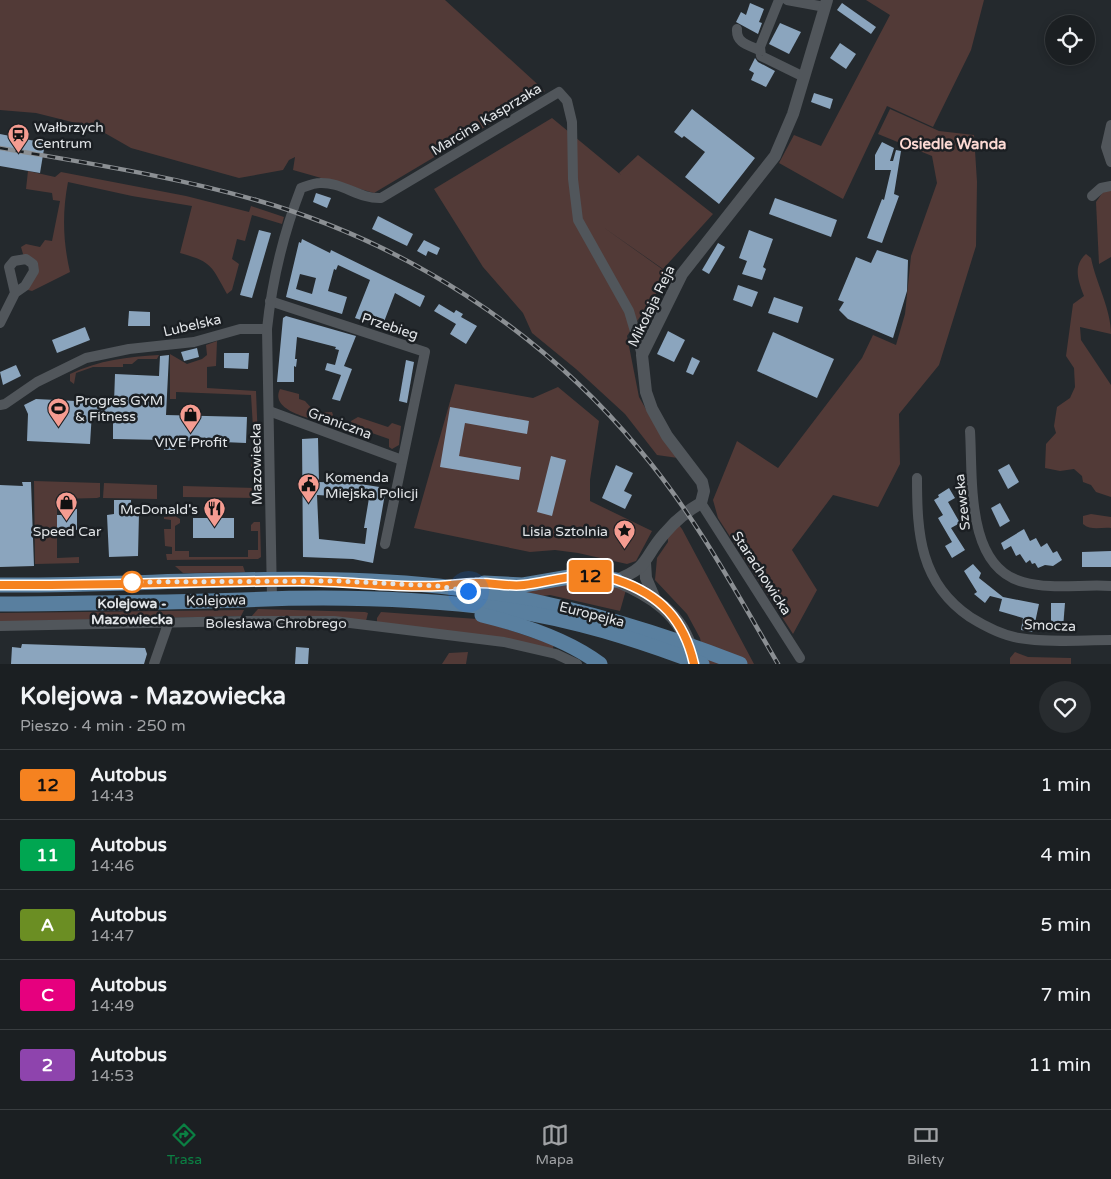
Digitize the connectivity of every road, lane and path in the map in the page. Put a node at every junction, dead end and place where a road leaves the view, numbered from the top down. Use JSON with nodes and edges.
{"nodes":[{"id":1,"x":779,"y":0,"type":"edge"},
{"id":2,"x":787,"y":0,"type":"edge"},
{"id":3,"x":826,"y":4,"type":"edge"},
{"id":4,"x":737,"y":29,"type":"dead end"},
{"id":5,"x":760,"y":50,"type":"junction"},
{"id":6,"x":804,"y":77,"type":"junction"},
{"id":7,"x":1111,"y":125,"type":"edge"},
{"id":8,"x":1111,"y":162,"type":"edge"},
{"id":9,"x":1111,"y":186,"type":"edge"},
{"id":10,"x":1092,"y":196,"type":"dead end"},
{"id":11,"x":15,"y":293,"type":"dead end"},
{"id":12,"x":270,"y":301,"type":"junction"},
{"id":13,"x":0,"y":323,"type":"edge"},
{"id":14,"x":267,"y":328,"type":"junction"},
{"id":15,"x":642,"y":355,"type":"junction"},
{"id":16,"x":12,"y":397,"type":"junction"},
{"id":17,"x":0,"y":399,"type":"edge"},
{"id":18,"x":0,"y":405,"type":"edge"},
{"id":19,"x":269,"y":411,"type":"junction"},
{"id":20,"x":970,"y":431,"type":"dead end"},
{"id":21,"x":402,"y":460,"type":"junction"},
{"id":22,"x":917,"y":478,"type":"dead end"},
{"id":23,"x":701,"y":503,"type":"junction"},
{"id":24,"x":385,"y":544,"type":"dead end"},
{"id":25,"x":645,"y":563,"type":"junction"},
{"id":26,"x":616,"y":580,"type":"junction"},
{"id":27,"x":271,"y":581,"type":"junction"},
{"id":28,"x":0,"y":585,"type":"edge"},
{"id":29,"x":438,"y":586,"type":"junction"},
{"id":30,"x":1111,"y":586,"type":"edge"},
{"id":31,"x":272,"y":599,"type":"junction"},
{"id":32,"x":655,"y":599,"type":"junction"},
{"id":33,"x":0,"y":604,"type":"edge"},
{"id":34,"x":432,"y":604,"type":"junction"},
{"id":35,"x":168,"y":624,"type":"junction"},
{"id":36,"x":0,"y":626,"type":"edge"},
{"id":37,"x":636,"y":633,"type":"junction"},
{"id":38,"x":1111,"y":640,"type":"edge"},
{"id":39,"x":800,"y":658,"type":"dead end"},
{"id":40,"x":154,"y":664,"type":"edge"},
{"id":41,"x":576,"y":664,"type":"edge"},
{"id":42,"x":600,"y":664,"type":"edge"},
{"id":43,"x":694,"y":664,"type":"edge"},
{"id":44,"x":702,"y":664,"type":"edge"},
{"id":45,"x":740,"y":664,"type":"edge"}],
"edges":[{"from":1,"to":5,"type":"street"},
{"from":2,"to":3,"type":"street"},
{"from":3,"to":6,"type":"street","name":"Mikołaja Reja"},
{"from":4,"to":5,"type":"street"},
{"from":5,"to":6,"type":"street"},
{"from":6,"to":15,"type":"street","name":"Mikołaja Reja"},
{"from":7,"to":8,"type":"street"},
{"from":9,"to":10,"type":"street"},
{"from":11,"to":13,"type":"street"},
{"from":12,"to":14,"type":"street"},
{"from":12,"to":15,"type":"street","name":"Marcina Kasprzaka"},
{"from":12,"to":21,"type":"street","name":"Przebieg"},
{"from":14,"to":16,"type":"street","name":"Lubelska"},
{"from":14,"to":19,"type":"street","name":"Mazowiecka"},
{"from":15,"to":23,"type":"street","name":"Mikołaja Reja"},
{"from":16,"to":17,"type":"street","name":"Lubelska"},
{"from":16,"to":18,"type":"street","name":"Lubelska"},
{"from":19,"to":21,"type":"street","name":"Graniczna"},
{"from":19,"to":27,"type":"street","name":"Mazowiecka"},
{"from":20,"to":30,"type":"street","name":"Szewska"},
{"from":21,"to":24,"type":"street"},
{"from":22,"to":38,"type":"street","name":"Smocza"},
{"from":23,"to":25,"type":"street"},
{"from":23,"to":39,"type":"street","name":"Starachowicka"},
{"from":25,"to":26,"type":"street"},
{"from":25,"to":32,"type":"street"},
{"from":26,"to":29,"type":"main road"},
{"from":26,"to":32,"type":"main road"},
{"from":27,"to":28,"type":"main road","name":"Kolejowa"},
{"from":27,"to":29,"type":"main road","name":"Kolejowa"},
{"from":27,"to":31,"type":"street","name":"Mazowiecka"},
{"from":29,"to":37,"type":"main road","name":"Europejka"},
{"from":31,"to":33,"type":"main road","name":"Kolejowa"},
{"from":31,"to":34,"type":"main road","name":"Kolejowa"},
{"from":32,"to":43,"type":"main road"},
{"from":34,"to":37,"type":"main road","name":"Europejka"},
{"from":34,"to":42,"type":"main road"},
{"from":35,"to":36,"type":"street","name":"Bolesława Chrobrego"},
{"from":35,"to":40,"type":"street"},
{"from":35,"to":41,"type":"street","name":"Bolesława Chrobrego"},
{"from":37,"to":44,"type":"main road","name":"Europejka"},
{"from":37,"to":45,"type":"main road","name":"Europejka"}]}
